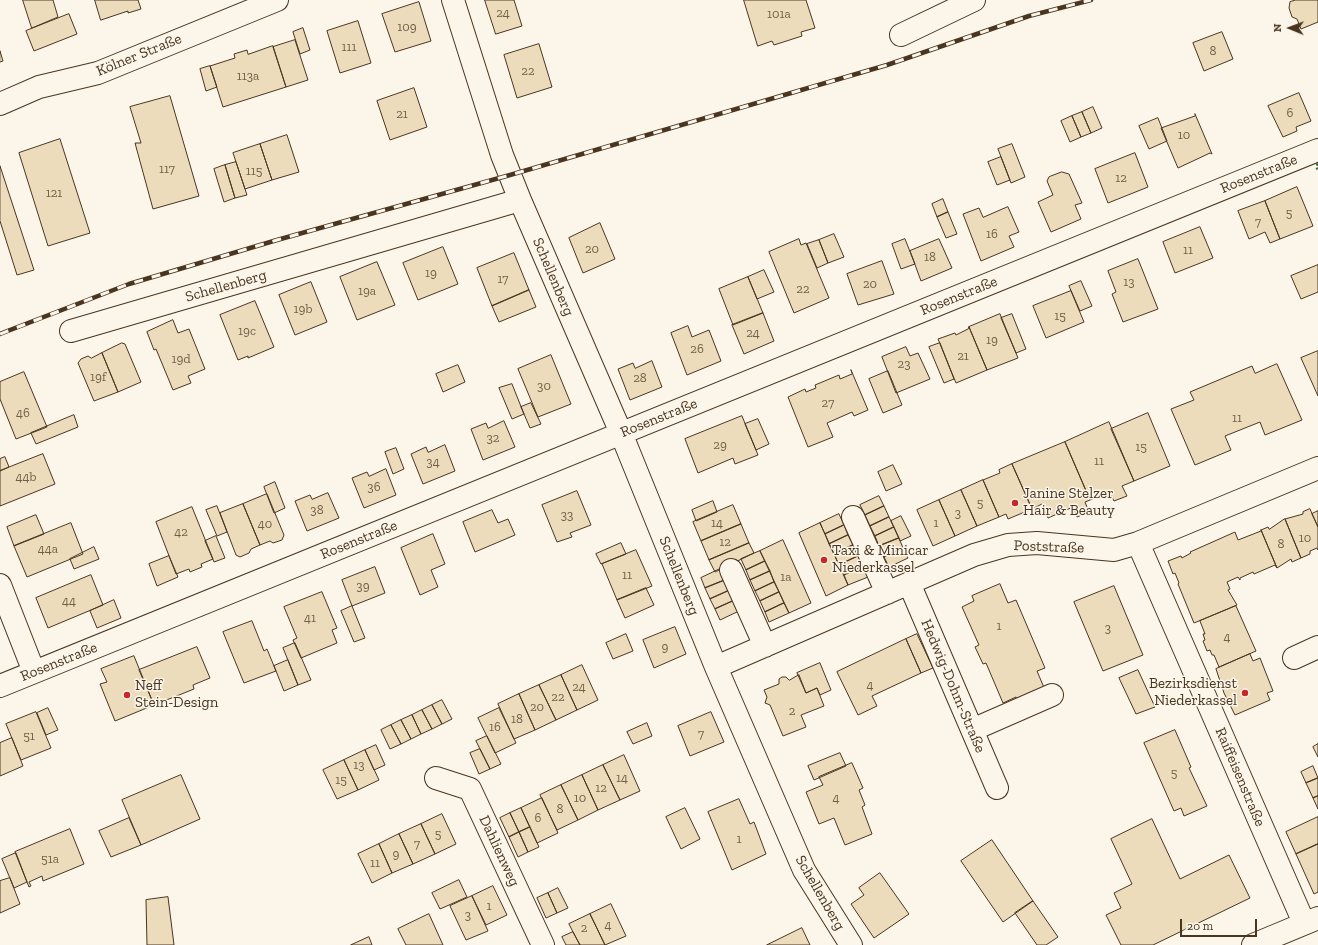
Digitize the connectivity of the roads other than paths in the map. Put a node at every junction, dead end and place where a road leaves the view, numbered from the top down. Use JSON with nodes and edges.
{"nodes":[{"id":1,"x":276,"y":0,"type":"edge"},
{"id":2,"x":453,"y":0,"type":"edge"},
{"id":3,"x":974,"y":0,"type":"edge"},
{"id":4,"x":901,"y":35,"type":"dead end"},
{"id":5,"x":0,"y":104,"type":"edge"},
{"id":6,"x":1318,"y":150,"type":"edge"},
{"id":7,"x":520,"y":200,"type":"junction"},
{"id":8,"x":71,"y":331,"type":"dead end"},
{"id":9,"x":621,"y":434,"type":"junction"},
{"id":10,"x":1318,"y":468,"type":"edge"},
{"id":11,"x":853,"y":517,"type":"dead end"},
{"id":12,"x":1138,"y":542,"type":"junction"},
{"id":13,"x":731,"y":570,"type":"dead end"},
{"id":14,"x":909,"y":583,"type":"junction"},
{"id":15,"x":0,"y":585,"type":"edge"},
{"id":16,"x":887,"y":593,"type":"junction"},
{"id":17,"x":765,"y":646,"type":"junction"},
{"id":18,"x":1318,"y":648,"type":"edge"},
{"id":19,"x":1294,"y":658,"type":"dead end"},
{"id":20,"x":716,"y":667,"type":"junction"},
{"id":21,"x":34,"y":672,"type":"junction"},
{"id":22,"x":0,"y":686,"type":"edge"},
{"id":23,"x":1052,"y":695,"type":"dead end"},
{"id":24,"x":972,"y":730,"type":"junction"},
{"id":25,"x":436,"y":778,"type":"dead end"},
{"id":26,"x":997,"y":788,"type":"dead end"},
{"id":27,"x":1311,"y":920,"type":"edge"},
{"id":28,"x":1264,"y":943,"type":"edge"},
{"id":29,"x":543,"y":945,"type":"edge"},
{"id":30,"x":851,"y":945,"type":"edge"}],
"edges":[{"from":1,"to":5,"type":"street","name":"Kölner Straße"},
{"from":2,"to":7,"type":"street","name":"Schellenberg"},
{"from":3,"to":4,"type":"street"},
{"from":6,"to":9,"type":"street","name":"Rosenstraße"},
{"from":7,"to":8,"type":"street","name":"Schellenberg"},
{"from":7,"to":9,"type":"street","name":"Schellenberg"},
{"from":9,"to":20,"type":"street","name":"Schellenberg"},
{"from":9,"to":21,"type":"street","name":"Rosenstraße"},
{"from":10,"to":12,"type":"street","name":"Poststraße"},
{"from":11,"to":16,"type":"street"},
{"from":12,"to":14,"type":"street","name":"Poststraße"},
{"from":12,"to":27,"type":"street","name":"Raiffeisenstraße"},
{"from":13,"to":17,"type":"street"},
{"from":14,"to":16,"type":"street","name":"Poststraße"},
{"from":14,"to":24,"type":"street","name":"Hedwig-Dohm-Straße"},
{"from":15,"to":21,"type":"street"},
{"from":16,"to":17,"type":"street","name":"Poststraße"},
{"from":17,"to":20,"type":"street","name":"Poststraße"},
{"from":18,"to":19,"type":"street"},
{"from":20,"to":30,"type":"street","name":"Schellenberg"},
{"from":21,"to":22,"type":"street","name":"Rosenstraße"},
{"from":23,"to":24,"type":"street"},
{"from":24,"to":26,"type":"street","name":"Hedwig-Dohm-Straße"},
{"from":25,"to":29,"type":"street","name":"Dahlienweg"},
{"from":27,"to":28,"type":"street"}]}
